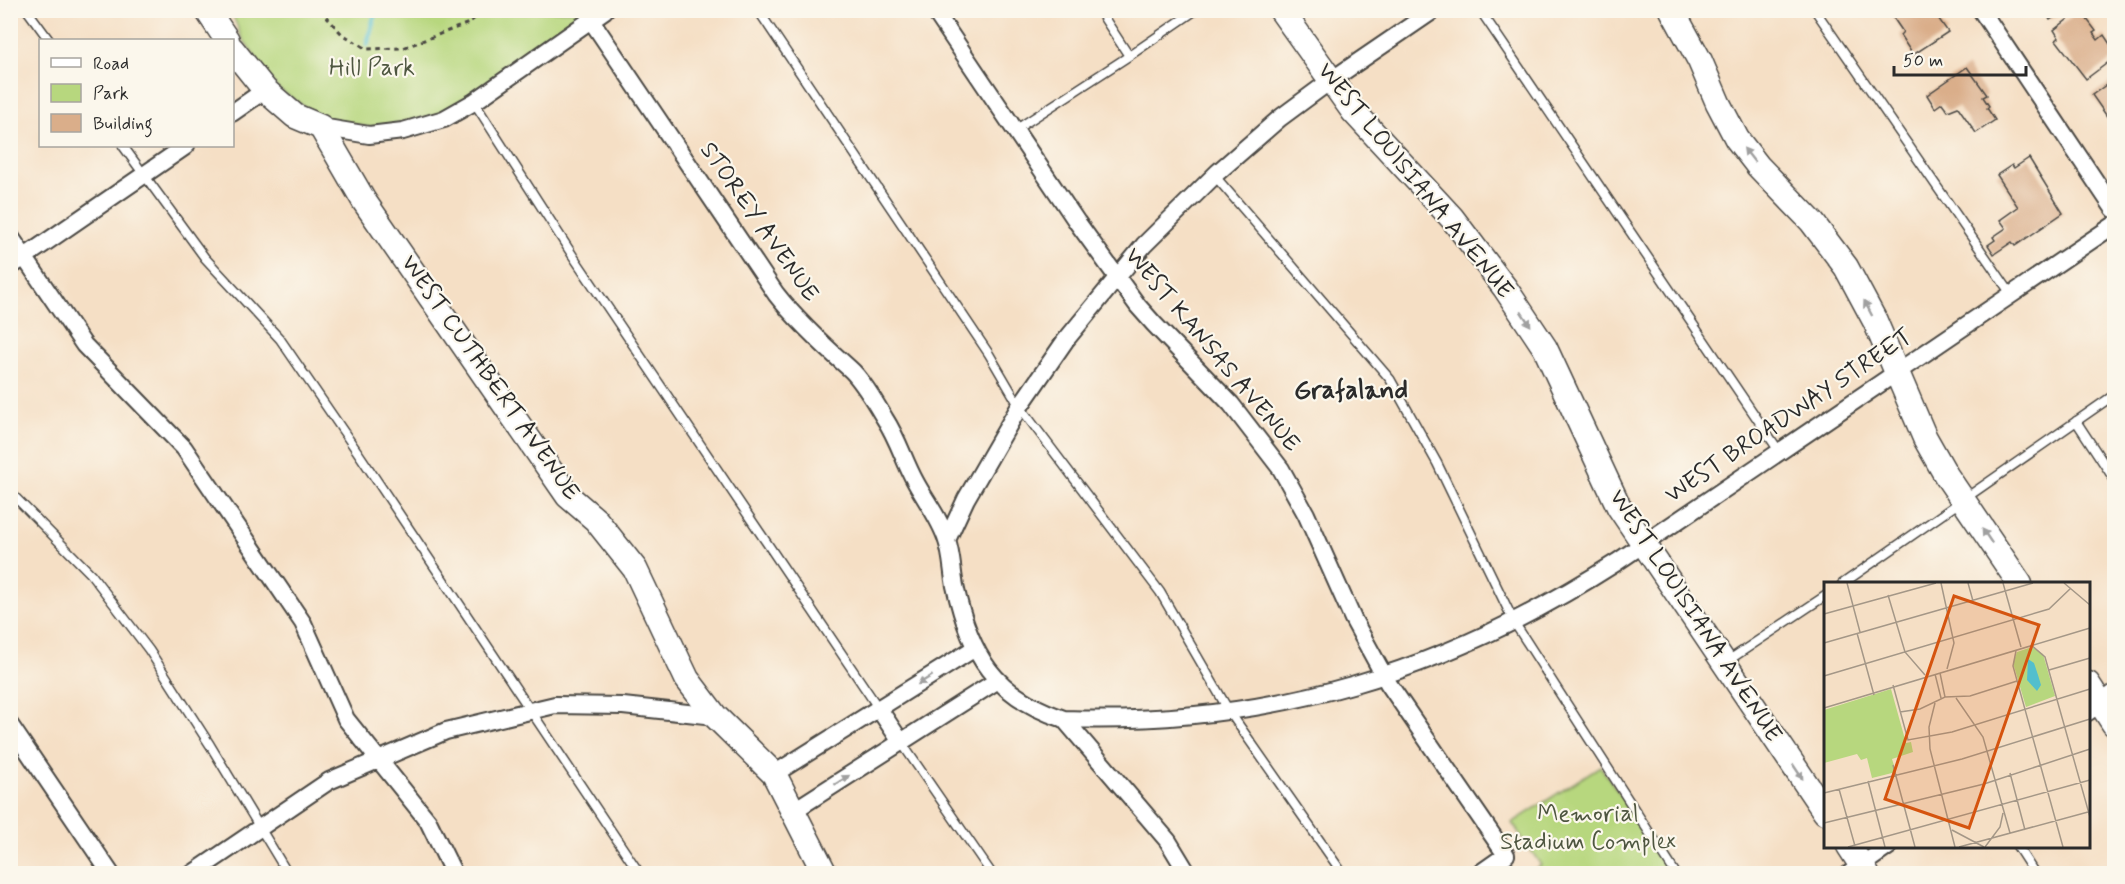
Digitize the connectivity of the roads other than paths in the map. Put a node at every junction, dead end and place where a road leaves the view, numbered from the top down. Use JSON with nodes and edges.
{"nodes":[{"id":1,"x":27,"y":10,"type":"edge"},
{"id":2,"x":758,"y":10,"type":"edge"},
{"id":3,"x":934,"y":10,"type":"edge"},
{"id":4,"x":1099,"y":10,"type":"edge"},
{"id":5,"x":1196,"y":10,"type":"edge"},
{"id":6,"x":1281,"y":10,"type":"edge"},
{"id":7,"x":1434,"y":10,"type":"edge"},
{"id":8,"x":1480,"y":10,"type":"edge"},
{"id":9,"x":1672,"y":10,"type":"edge"},
{"id":10,"x":1815,"y":10,"type":"edge"},
{"id":11,"x":1981,"y":10,"type":"edge"},
{"id":12,"x":209,"y":13,"type":"edge"},
{"id":13,"x":598,"y":15,"type":"edge"},
{"id":14,"x":47,"y":39,"type":"edge"},
{"id":15,"x":226,"y":39,"type":"edge"},
{"id":16,"x":234,"y":51,"type":"edge"},
{"id":17,"x":1129,"y":56,"type":"junction"},
{"id":18,"x":1330,"y":81,"type":"junction"},
{"id":19,"x":266,"y":90,"type":"junction"},
{"id":20,"x":474,"y":102,"type":"junction"},
{"id":21,"x":234,"y":112,"type":"edge"},
{"id":22,"x":321,"y":128,"type":"junction"},
{"id":23,"x":1015,"y":130,"type":"junction"},
{"id":24,"x":124,"y":147,"type":"edge"},
{"id":25,"x":185,"y":147,"type":"edge"},
{"id":26,"x":144,"y":175,"type":"junction"},
{"id":27,"x":1214,"y":175,"type":"junction"},
{"id":28,"x":2115,"y":209,"type":"edge"},
{"id":29,"x":2115,"y":225,"type":"edge"},
{"id":30,"x":10,"y":236,"type":"edge"},
{"id":31,"x":25,"y":257,"type":"junction"},
{"id":32,"x":10,"y":267,"type":"edge"},
{"id":33,"x":1117,"y":277,"type":"junction"},
{"id":34,"x":2011,"y":294,"type":"junction"},
{"id":35,"x":1897,"y":372,"type":"junction"},
{"id":36,"x":2115,"y":395,"type":"edge"},
{"id":37,"x":1020,"y":406,"type":"junction"},
{"id":38,"x":2076,"y":422,"type":"junction"},
{"id":39,"x":1779,"y":451,"type":"junction"},
{"id":40,"x":2115,"y":479,"type":"edge"},
{"id":41,"x":10,"y":492,"type":"edge"},
{"id":42,"x":1963,"y":501,"type":"junction"},
{"id":43,"x":947,"y":540,"type":"junction"},
{"id":44,"x":1644,"y":543,"type":"junction"},
{"id":45,"x":1845,"y":582,"type":"edge"},
{"id":46,"x":2019,"y":582,"type":"edge"},
{"id":47,"x":1824,"y":597,"type":"edge"},
{"id":48,"x":1514,"y":622,"type":"junction"},
{"id":49,"x":975,"y":648,"type":"junction"},
{"id":50,"x":1724,"y":664,"type":"junction"},
{"id":51,"x":1383,"y":675,"type":"junction"},
{"id":52,"x":998,"y":680,"type":"junction"},
{"id":53,"x":2097,"y":698,"type":"edge"},
{"id":54,"x":879,"y":709,"type":"junction"},
{"id":55,"x":532,"y":710,"type":"junction"},
{"id":56,"x":1229,"y":711,"type":"junction"},
{"id":57,"x":716,"y":716,"type":"junction"},
{"id":58,"x":1064,"y":718,"type":"junction"},
{"id":59,"x":2115,"y":724,"type":"edge"},
{"id":60,"x":10,"y":725,"type":"edge"},
{"id":61,"x":901,"y":742,"type":"junction"},
{"id":62,"x":378,"y":760,"type":"junction"},
{"id":63,"x":774,"y":774,"type":"junction"},
{"id":64,"x":793,"y":811,"type":"junction"},
{"id":65,"x":1824,"y":811,"type":"edge"},
{"id":66,"x":260,"y":828,"type":"junction"},
{"id":67,"x":1886,"y":848,"type":"edge"},
{"id":68,"x":2018,"y":848,"type":"edge"},
{"id":69,"x":1857,"y":865,"type":"edge"},
{"id":70,"x":111,"y":873,"type":"edge"},
{"id":71,"x":192,"y":873,"type":"edge"},
{"id":72,"x":288,"y":873,"type":"edge"},
{"id":73,"x":454,"y":873,"type":"edge"},
{"id":74,"x":640,"y":873,"type":"edge"},
{"id":75,"x":825,"y":873,"type":"edge"},
{"id":76,"x":992,"y":873,"type":"edge"},
{"id":77,"x":1188,"y":873,"type":"edge"},
{"id":78,"x":1343,"y":873,"type":"edge"},
{"id":79,"x":1479,"y":873,"type":"edge"},
{"id":80,"x":1676,"y":873,"type":"edge"},
{"id":81,"x":2036,"y":873,"type":"edge"}],
"edges":[{"from":1,"to":14,"type":"lane"},
{"from":2,"to":37,"type":"lane"},
{"from":3,"to":23,"type":"street","name":"WEST KANSAS AVENUE"},
{"from":4,"to":17,"type":"lane"},
{"from":5,"to":17,"type":"lane"},
{"from":6,"to":18,"type":"street","name":"WEST LOUISIANA AVENUE"},
{"from":7,"to":18,"type":"street"},
{"from":8,"to":39,"type":"lane"},
{"from":35,"to":9,"type":"street","one_way":true},
{"from":10,"to":34,"type":"lane"},
{"from":11,"to":28,"type":"street"},
{"from":12,"to":15,"type":"street"},
{"from":13,"to":20,"type":"street"},
{"from":13,"to":43,"type":"street","name":"STOREY AVENUE"},
{"from":16,"to":19,"type":"street"},
{"from":17,"to":23,"type":"lane"},
{"from":18,"to":27,"type":"street"},
{"from":18,"to":44,"type":"street","name":"WEST LOUISIANA AVENUE","one_way":true},
{"from":19,"to":21,"type":"street"},
{"from":19,"to":22,"type":"street"},
{"from":20,"to":22,"type":"street"},
{"from":20,"to":54,"type":"lane"},
{"from":22,"to":57,"type":"street","name":"WEST CUTHBERT AVENUE"},
{"from":23,"to":33,"type":"street","name":"WEST KANSAS AVENUE"},
{"from":24,"to":26,"type":"lane"},
{"from":25,"to":26,"type":"street"},
{"from":26,"to":31,"type":"street"},
{"from":26,"to":55,"type":"lane"},
{"from":27,"to":33,"type":"street"},
{"from":27,"to":48,"type":"lane"},
{"from":29,"to":34,"type":"street","name":"WEST BROADWAY STREET"},
{"from":30,"to":31,"type":"street"},
{"from":31,"to":32,"type":"street"},
{"from":31,"to":62,"type":"street"},
{"from":33,"to":37,"type":"street"},
{"from":33,"to":51,"type":"street","name":"WEST KANSAS AVENUE"},
{"from":34,"to":35,"type":"street","name":"WEST BROADWAY STREET"},
{"from":35,"to":39,"type":"street","name":"WEST BROADWAY STREET"},
{"from":35,"to":42,"type":"street"},
{"from":36,"to":38,"type":"lane"},
{"from":37,"to":43,"type":"street"},
{"from":37,"to":56,"type":"lane"},
{"from":38,"to":40,"type":"lane"},
{"from":38,"to":42,"type":"lane"},
{"from":39,"to":44,"type":"street","name":"WEST BROADWAY STREET"},
{"from":41,"to":66,"type":"lane"},
{"from":42,"to":45,"type":"lane"},
{"from":46,"to":42,"type":"street","one_way":true},
{"from":43,"to":49,"type":"street","name":"STOREY AVENUE"},
{"from":44,"to":48,"type":"street","name":"WEST BROADWAY STREET"},
{"from":44,"to":50,"type":"street","name":"WEST LOUISIANA AVENUE"},
{"from":47,"to":50,"type":"lane"},
{"from":48,"to":51,"type":"street","name":"WEST BROADWAY STREET"},
{"from":48,"to":80,"type":"lane"},
{"from":49,"to":52,"type":"street","name":"STOREY AVENUE"},
{"from":49,"to":54,"type":"street","one_way":true},
{"from":50,"to":65,"type":"street","name":"WEST LOUISIANA AVENUE","one_way":true},
{"from":51,"to":56,"type":"street","name":"WEST BROADWAY STREET"},
{"from":51,"to":79,"type":"street","name":"WEST KANSAS AVENUE"},
{"from":52,"to":58,"type":"street","name":"STOREY AVENUE"},
{"from":52,"to":61,"type":"street"},
{"from":53,"to":59,"type":"street"},
{"from":54,"to":61,"type":"street"},
{"from":54,"to":63,"type":"street"},
{"from":55,"to":57,"type":"street"},
{"from":55,"to":62,"type":"street"},
{"from":55,"to":74,"type":"lane"},
{"from":56,"to":58,"type":"street","name":"WEST BROADWAY STREET"},
{"from":56,"to":78,"type":"lane"},
{"from":57,"to":63,"type":"street","name":"WEST CUTHBERT AVENUE"},
{"from":58,"to":77,"type":"street"},
{"from":60,"to":70,"type":"street"},
{"from":64,"to":61,"type":"street","one_way":true},
{"from":61,"to":76,"type":"lane"},
{"from":62,"to":66,"type":"street"},
{"from":62,"to":73,"type":"street"},
{"from":63,"to":64,"type":"street","name":"WEST CUTHBERT AVENUE"},
{"from":64,"to":75,"type":"street","name":"WEST CUTHBERT AVENUE"},
{"from":66,"to":71,"type":"street"},
{"from":66,"to":72,"type":"lane"},
{"from":67,"to":69,"type":"street"},
{"from":68,"to":81,"type":"lane"}]}
